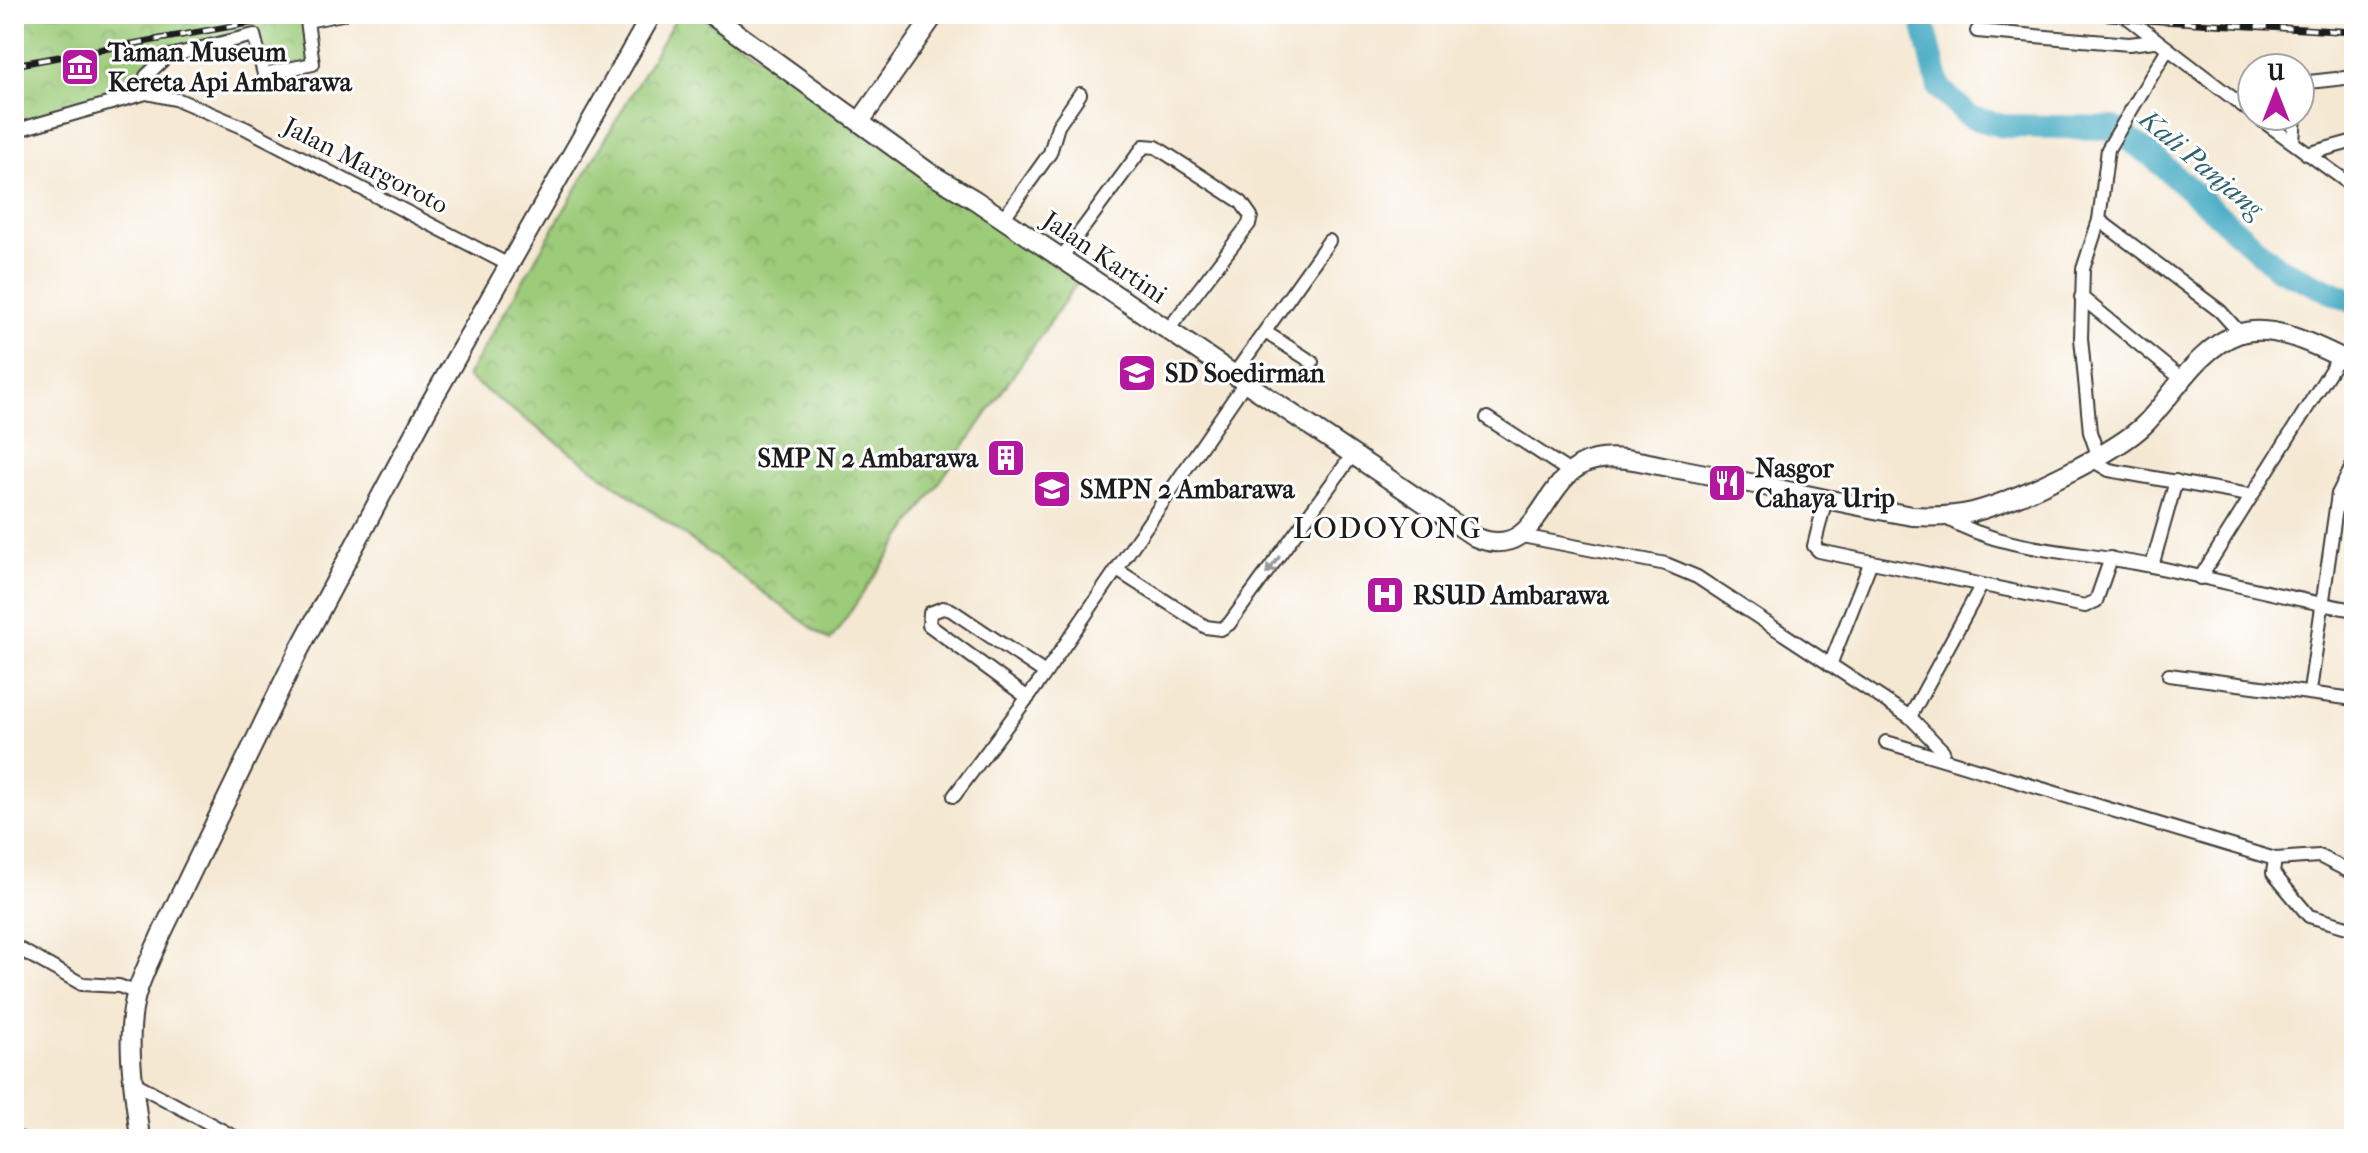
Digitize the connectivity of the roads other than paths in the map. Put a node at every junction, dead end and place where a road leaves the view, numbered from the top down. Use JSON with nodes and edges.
{"nodes":[{"id":1,"x":342,"y":14,"type":"edge"},
{"id":2,"x":652,"y":14,"type":"edge"},
{"id":3,"x":710,"y":14,"type":"edge"},
{"id":4,"x":935,"y":14,"type":"edge"},
{"id":5,"x":2123,"y":14,"type":"edge"},
{"id":6,"x":1977,"y":31,"type":"dead end"},
{"id":7,"x":2155,"y":41,"type":"junction"},
{"id":8,"x":2167,"y":50,"type":"junction"},
{"id":9,"x":2354,"y":77,"type":"edge"},
{"id":10,"x":2316,"y":81,"type":"edge"},
{"id":11,"x":146,"y":93,"type":"junction"},
{"id":12,"x":1080,"y":94,"type":"dead end"},
{"id":13,"x":2236,"y":101,"type":"edge"},
{"id":14,"x":861,"y":120,"type":"junction"},
{"id":15,"x":14,"y":131,"type":"edge"},
{"id":16,"x":2279,"y":132,"type":"edge"},
{"id":17,"x":2294,"y":132,"type":"edge"},
{"id":18,"x":2354,"y":141,"type":"edge"},
{"id":19,"x":2293,"y":142,"type":"junction"},
{"id":20,"x":2307,"y":154,"type":"junction"},
{"id":21,"x":2354,"y":187,"type":"edge"},
{"id":22,"x":1003,"y":219,"type":"junction"},
{"id":23,"x":2099,"y":220,"type":"junction"},
{"id":24,"x":1329,"y":241,"type":"dead end"},
{"id":25,"x":1061,"y":258,"type":"junction"},
{"id":26,"x":511,"y":266,"type":"junction"},
{"id":27,"x":2081,"y":297,"type":"junction"},
{"id":28,"x":1167,"y":331,"type":"junction"},
{"id":29,"x":1265,"y":332,"type":"junction"},
{"id":30,"x":2240,"y":333,"type":"junction"},
{"id":31,"x":2346,"y":360,"type":"edge"},
{"id":32,"x":1312,"y":362,"type":"dead end"},
{"id":33,"x":1239,"y":380,"type":"junction"},
{"id":34,"x":2183,"y":380,"type":"junction"},
{"id":35,"x":1487,"y":418,"type":"dead end"},
{"id":36,"x":1351,"y":457,"type":"junction"},
{"id":37,"x":2094,"y":457,"type":"junction"},
{"id":38,"x":2354,"y":463,"type":"edge"},
{"id":39,"x":1570,"y":472,"type":"junction"},
{"id":40,"x":2176,"y":481,"type":"junction"},
{"id":41,"x":2249,"y":495,"type":"junction"},
{"id":42,"x":1826,"y":498,"type":"junction"},
{"id":43,"x":1944,"y":517,"type":"junction"},
{"id":44,"x":1522,"y":536,"type":"junction"},
{"id":45,"x":2111,"y":558,"type":"junction"},
{"id":46,"x":1870,"y":564,"type":"junction"},
{"id":47,"x":2152,"y":566,"type":"junction"},
{"id":48,"x":1117,"y":570,"type":"junction"},
{"id":49,"x":2200,"y":578,"type":"junction"},
{"id":50,"x":1981,"y":586,"type":"junction"},
{"id":51,"x":2320,"y":604,"type":"junction"},
{"id":52,"x":2354,"y":610,"type":"edge"},
{"id":53,"x":1830,"y":665,"type":"junction"},
{"id":54,"x":1045,"y":673,"type":"junction"},
{"id":55,"x":2169,"y":675,"type":"dead end"},
{"id":56,"x":2310,"y":691,"type":"junction"},
{"id":57,"x":1028,"y":698,"type":"junction"},
{"id":58,"x":2354,"y":699,"type":"edge"},
{"id":59,"x":1910,"y":717,"type":"junction"},
{"id":60,"x":1886,"y":742,"type":"dead end"},
{"id":61,"x":1943,"y":751,"type":"dead end"},
{"id":62,"x":954,"y":796,"type":"dead end"},
{"id":63,"x":2275,"y":859,"type":"junction"},
{"id":64,"x":2354,"y":874,"type":"edge"},
{"id":65,"x":2354,"y":929,"type":"edge"},
{"id":66,"x":14,"y":946,"type":"edge"},
{"id":67,"x":137,"y":993,"type":"junction"},
{"id":68,"x":135,"y":1083,"type":"junction"},
{"id":69,"x":14,"y":1138,"type":"edge"},
{"id":70,"x":22,"y":1139,"type":"edge"},
{"id":71,"x":140,"y":1139,"type":"edge"},
{"id":72,"x":238,"y":1139,"type":"edge"}],
"edges":[{"from":1,"to":11,"type":"street"},
{"from":2,"to":26,"type":"street"},
{"from":3,"to":14,"type":"street","name":"Jalan Kartini"},
{"from":4,"to":14,"type":"street"},
{"from":5,"to":7,"type":"street"},
{"from":6,"to":7,"type":"street"},
{"from":7,"to":8,"type":"street"},
{"from":8,"to":13,"type":"street"},
{"from":8,"to":23,"type":"street"},
{"from":9,"to":10,"type":"street"},
{"from":11,"to":15,"type":"street","name":"Jalan Margoroto"},
{"from":11,"to":26,"type":"street","name":"Jalan Margoroto"},
{"from":12,"to":22,"type":"street"},
{"from":14,"to":22,"type":"street","name":"Jalan Kartini"},
{"from":16,"to":19,"type":"street"},
{"from":17,"to":19,"type":"street"},
{"from":18,"to":20,"type":"street"},
{"from":19,"to":20,"type":"street"},
{"from":20,"to":21,"type":"street"},
{"from":22,"to":25,"type":"street","name":"Jalan Kartini"},
{"from":23,"to":27,"type":"street"},
{"from":23,"to":30,"type":"street"},
{"from":24,"to":29,"type":"street"},
{"from":25,"to":28,"type":"street","name":"Jalan Kartini"},
{"from":25,"to":28,"type":"street"},
{"from":26,"to":67,"type":"street"},
{"from":27,"to":34,"type":"street"},
{"from":27,"to":37,"type":"street"},
{"from":28,"to":33,"type":"street","name":"Jalan Kartini"},
{"from":29,"to":32,"type":"street"},
{"from":29,"to":33,"type":"street"},
{"from":30,"to":31,"type":"street"},
{"from":30,"to":34,"type":"street"},
{"from":31,"to":41,"type":"street"},
{"from":33,"to":36,"type":"street","name":"Jalan Kartini"},
{"from":33,"to":48,"type":"street"},
{"from":34,"to":37,"type":"street"},
{"from":35,"to":39,"type":"street"},
{"from":36,"to":44,"type":"street","name":"Jalan Kartini"},
{"from":36,"to":48,"type":"street","one_way":true},
{"from":37,"to":40,"type":"street"},
{"from":37,"to":43,"type":"street"},
{"from":38,"to":51,"type":"street"},
{"from":39,"to":42,"type":"street"},
{"from":39,"to":44,"type":"street"},
{"from":40,"to":41,"type":"street"},
{"from":40,"to":47,"type":"street"},
{"from":41,"to":49,"type":"street"},
{"from":42,"to":43,"type":"street"},
{"from":42,"to":46,"type":"street"},
{"from":43,"to":45,"type":"street"},
{"from":44,"to":53,"type":"street"},
{"from":45,"to":47,"type":"street"},
{"from":45,"to":50,"type":"street"},
{"from":46,"to":50,"type":"street"},
{"from":46,"to":53,"type":"street"},
{"from":47,"to":49,"type":"street"},
{"from":48,"to":54,"type":"street"},
{"from":49,"to":51,"type":"street"},
{"from":50,"to":59,"type":"street"},
{"from":51,"to":52,"type":"street"},
{"from":51,"to":56,"type":"street"},
{"from":53,"to":59,"type":"street"},
{"from":54,"to":57,"type":"street"},
{"from":54,"to":57,"type":"street"},
{"from":55,"to":56,"type":"street"},
{"from":56,"to":58,"type":"street"},
{"from":57,"to":62,"type":"street"},
{"from":59,"to":61,"type":"street"},
{"from":60,"to":63,"type":"street"},
{"from":63,"to":64,"type":"street"},
{"from":63,"to":65,"type":"street"},
{"from":66,"to":67,"type":"street"},
{"from":67,"to":68,"type":"street"},
{"from":68,"to":71,"type":"street"},
{"from":68,"to":72,"type":"street"},
{"from":69,"to":70,"type":"street"}]}
